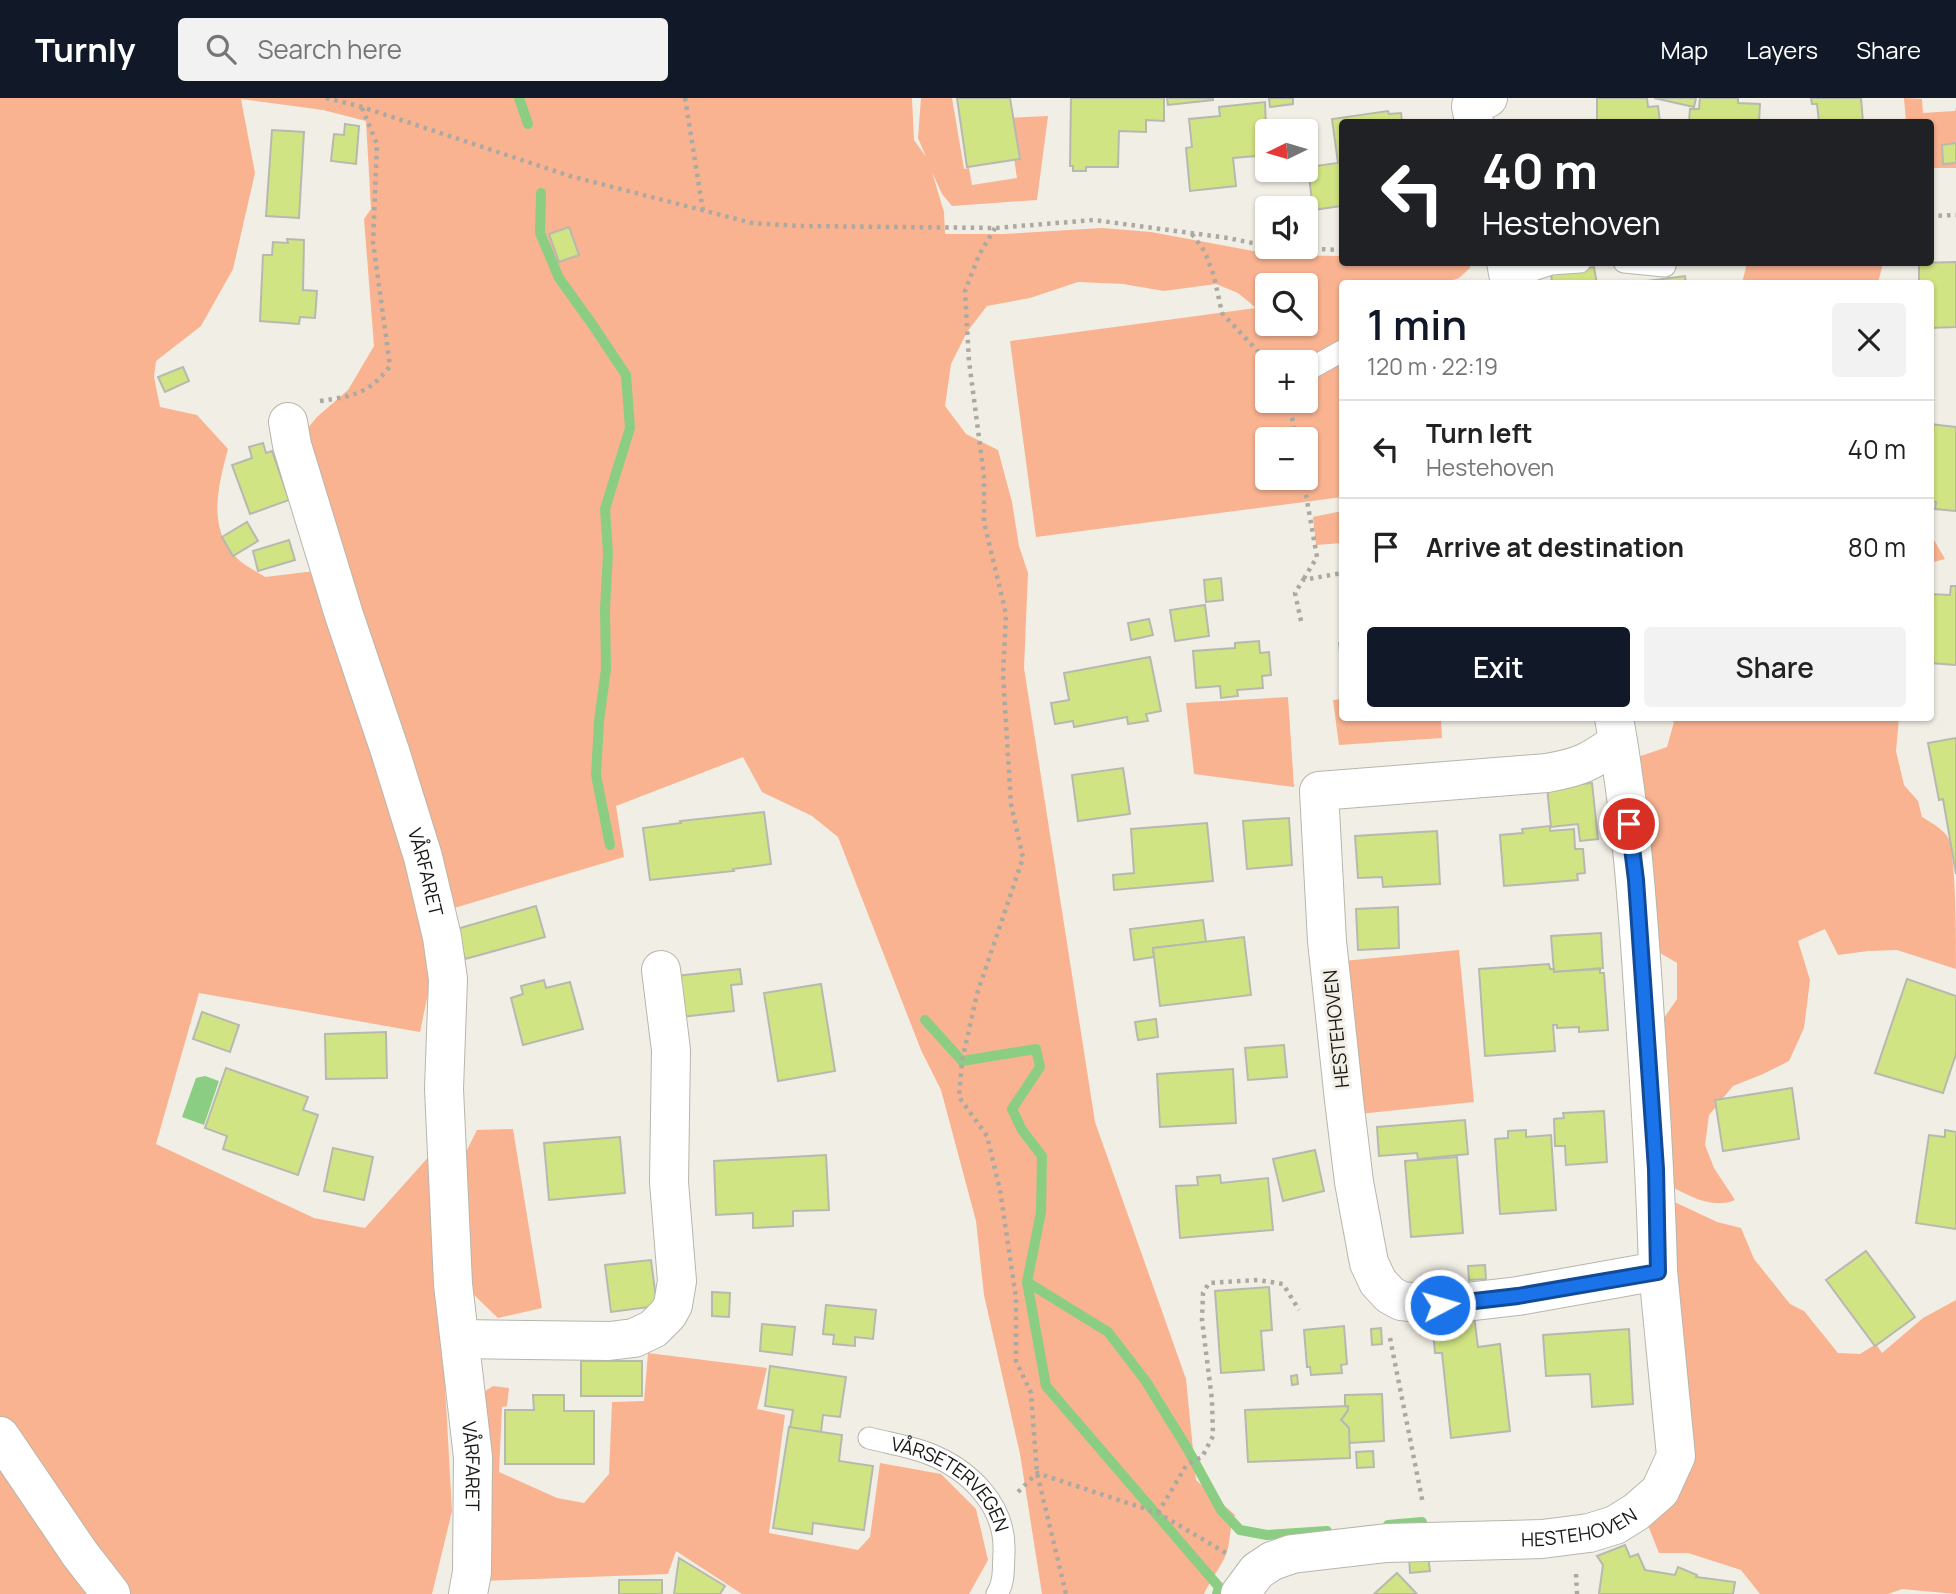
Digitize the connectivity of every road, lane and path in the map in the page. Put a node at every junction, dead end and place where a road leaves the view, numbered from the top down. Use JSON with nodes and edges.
{"nodes":[{"id":1,"x":326,"y":98,"type":"edge"},
{"id":2,"x":685,"y":98,"type":"edge"},
{"id":3,"x":362,"y":107,"type":"junction"},
{"id":4,"x":703,"y":211,"type":"junction"},
{"id":5,"x":1956,"y":215,"type":"edge"},
{"id":6,"x":1934,"y":216,"type":"edge"},
{"id":7,"x":995,"y":228,"type":"junction"},
{"id":8,"x":1192,"y":233,"type":"junction"},
{"id":9,"x":1255,"y":244,"type":"edge"},
{"id":10,"x":1318,"y":249,"type":"edge"},
{"id":11,"x":1339,"y":250,"type":"edge"},
{"id":12,"x":1544,"y":266,"type":"edge"},
{"id":13,"x":1657,"y":266,"type":"edge"},
{"id":14,"x":1665,"y":267,"type":"dead end"},
{"id":15,"x":1504,"y":277,"type":"edge"},
{"id":16,"x":1257,"y":350,"type":"edge"},
{"id":17,"x":1339,"y":353,"type":"edge"},
{"id":18,"x":1318,"y":364,"type":"edge"},
{"id":19,"x":300,"y":412,"type":"joint"},
{"id":20,"x":1305,"y":490,"type":"edge"},
{"id":21,"x":1339,"y":574,"type":"edge"},
{"id":22,"x":1303,"y":580,"type":"junction"},
{"id":23,"x":1301,"y":621,"type":"dead end"},
{"id":24,"x":1616,"y":730,"type":"edge"},
{"id":25,"x":661,"y":970,"type":"dead end"},
{"id":26,"x":1658,"y":1272,"type":"junction"},
{"id":27,"x":1390,"y":1295,"type":"junction"},
{"id":28,"x":1299,"y":1310,"type":"dead end"},
{"id":29,"x":460,"y":1339,"type":"junction"},
{"id":30,"x":0,"y":1436,"type":"edge"},
{"id":31,"x":869,"y":1438,"type":"dead end"},
{"id":32,"x":1037,"y":1473,"type":"junction"},
{"id":33,"x":998,"y":1513,"type":"junction"},
{"id":34,"x":1158,"y":1513,"type":"junction"},
{"id":35,"x":1435,"y":1542,"type":"junction"},
{"id":36,"x":1248,"y":1583,"type":"edge"},
{"id":37,"x":111,"y":1594,"type":"edge"},
{"id":38,"x":468,"y":1594,"type":"edge"},
{"id":39,"x":997,"y":1594,"type":"edge"},
{"id":40,"x":1066,"y":1594,"type":"edge"}],
"edges":[{"from":1,"to":3,"type":"path"},
{"from":2,"to":4,"type":"path"},
{"from":3,"to":4,"type":"path"},
{"from":3,"to":19,"type":"path"},
{"from":4,"to":7,"type":"path"},
{"from":5,"to":6,"type":"path"},
{"from":7,"to":8,"type":"path"},
{"from":7,"to":32,"type":"path"},
{"from":8,"to":9,"type":"path"},
{"from":8,"to":16,"type":"path"},
{"from":10,"to":11,"type":"path"},
{"from":12,"to":15,"type":"lane"},
{"from":13,"to":14,"type":"lane"},
{"from":17,"to":18,"type":"lane"},
{"from":19,"to":29,"type":"street","name":"VÅRFARET"},
{"from":20,"to":22,"type":"path"},
{"from":21,"to":22,"type":"path"},
{"from":22,"to":23,"type":"path"},
{"from":24,"to":26,"type":"street","name":"HESTEHOVEN"},
{"from":24,"to":27,"type":"street","name":"HESTEHOVEN"},
{"from":25,"to":29,"type":"street"},
{"from":26,"to":27,"type":"street"},
{"from":26,"to":35,"type":"street","name":"HESTEHOVEN"},
{"from":27,"to":35,"type":"path"},
{"from":28,"to":34,"type":"path"},
{"from":29,"to":38,"type":"street","name":"VÅRFARET"},
{"from":30,"to":37,"type":"street"},
{"from":31,"to":33,"type":"lane","name":"VÅRSETERVEGEN"},
{"from":32,"to":33,"type":"path"},
{"from":32,"to":34,"type":"path"},
{"from":32,"to":40,"type":"path"},
{"from":33,"to":39,"type":"lane","name":"VÅRSETERVEGEN"},
{"from":34,"to":36,"type":"path"},
{"from":35,"to":36,"type":"street","name":"HESTEHOVEN"}]}
